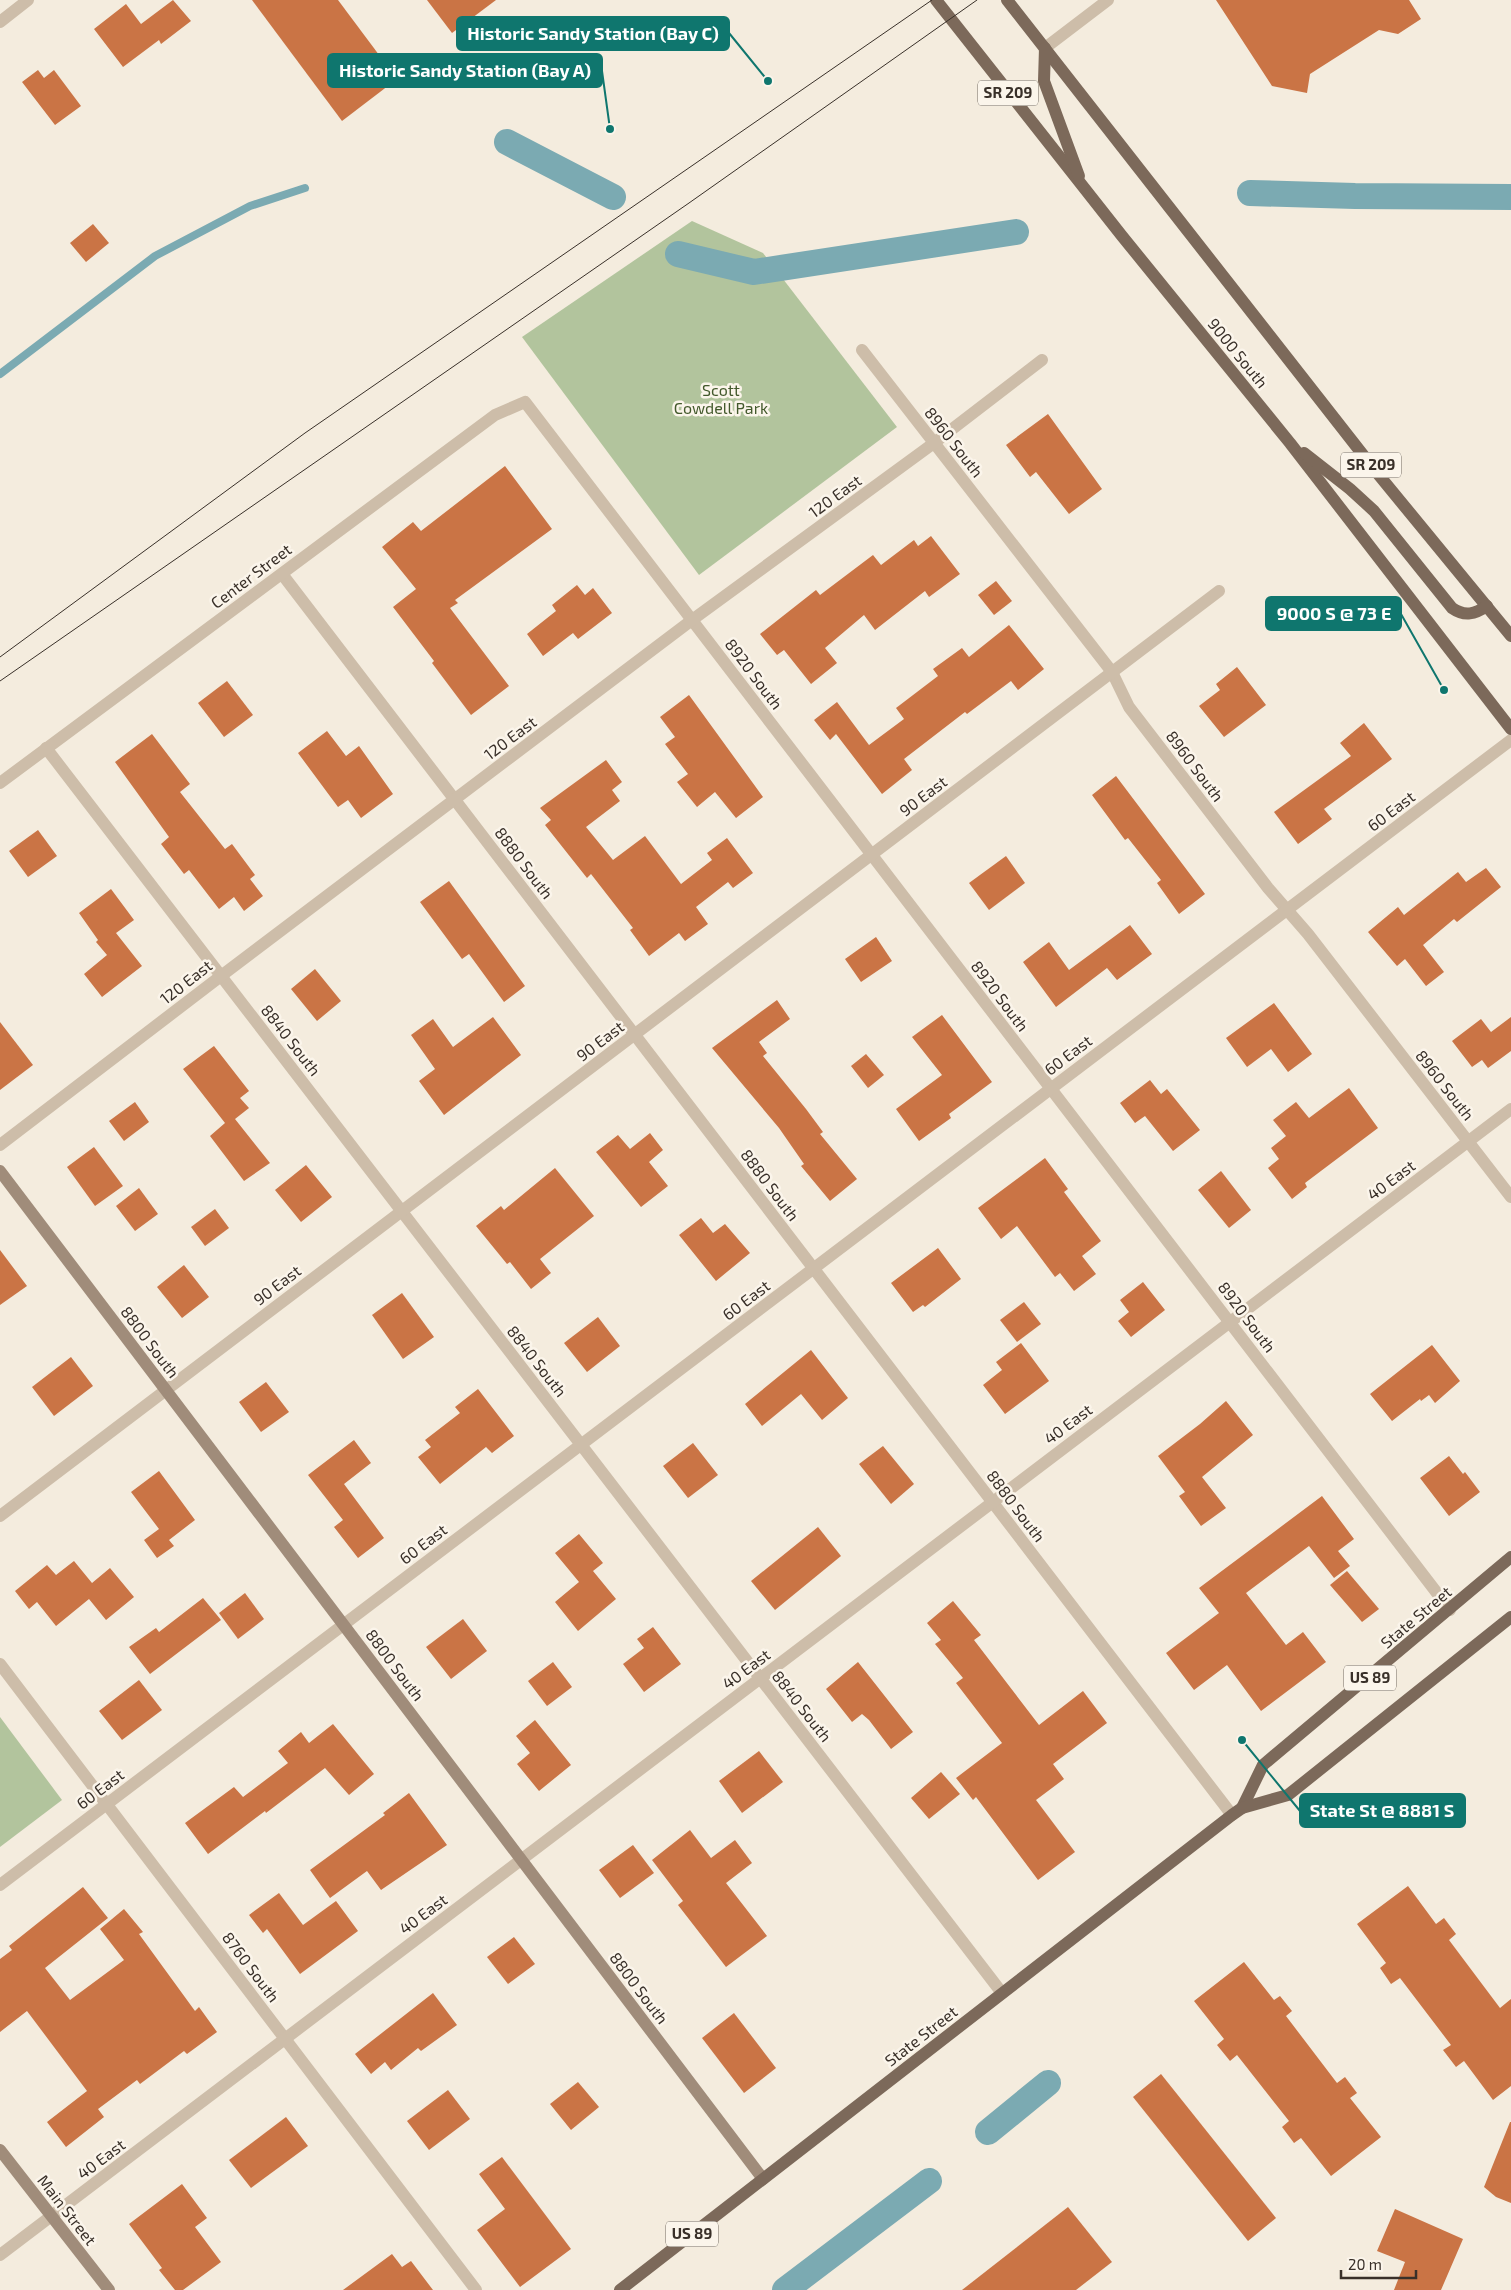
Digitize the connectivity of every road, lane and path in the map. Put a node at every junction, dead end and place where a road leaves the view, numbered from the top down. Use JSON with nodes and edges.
{"nodes":[{"id":1,"x":28,"y":0,"type":"edge"},
{"id":2,"x":936,"y":0,"type":"edge"},
{"id":3,"x":1007,"y":0,"type":"edge"},
{"id":4,"x":1108,"y":0,"type":"edge"},
{"id":5,"x":0,"y":22,"type":"edge"},
{"id":6,"x":1045,"y":48,"type":"junction"},
{"id":7,"x":1082,"y":186,"type":"junction"},
{"id":8,"x":862,"y":350,"type":"dead end"},
{"id":9,"x":1042,"y":360,"type":"dead end"},
{"id":10,"x":525,"y":402,"type":"joint"},
{"id":11,"x":934,"y":443,"type":"junction"},
{"id":12,"x":1290,"y":443,"type":"junction"},
{"id":13,"x":282,"y":574,"type":"junction"},
{"id":14,"x":1219,"y":591,"type":"dead end"},
{"id":15,"x":1487,"y":606,"type":"junction"},
{"id":16,"x":692,"y":620,"type":"junction"},
{"id":17,"x":1511,"y":636,"type":"edge"},
{"id":18,"x":1112,"y":672,"type":"junction"},
{"id":19,"x":1511,"y":729,"type":"edge"},
{"id":20,"x":1511,"y":740,"type":"edge"},
{"id":21,"x":46,"y":748,"type":"junction"},
{"id":22,"x":0,"y":783,"type":"edge"},
{"id":23,"x":455,"y":800,"type":"junction"},
{"id":24,"x":872,"y":855,"type":"junction"},
{"id":25,"x":1288,"y":909,"type":"junction"},
{"id":26,"x":221,"y":976,"type":"junction"},
{"id":27,"x":634,"y":1035,"type":"junction"},
{"id":28,"x":1051,"y":1089,"type":"junction"},
{"id":29,"x":1511,"y":1109,"type":"edge"},
{"id":30,"x":1468,"y":1141,"type":"junction"},
{"id":31,"x":0,"y":1146,"type":"edge"},
{"id":32,"x":0,"y":1171,"type":"edge"},
{"id":33,"x":1511,"y":1197,"type":"edge"},
{"id":34,"x":402,"y":1211,"type":"junction"},
{"id":35,"x":814,"y":1269,"type":"junction"},
{"id":36,"x":1230,"y":1322,"type":"junction"},
{"id":37,"x":166,"y":1390,"type":"junction"},
{"id":38,"x":581,"y":1445,"type":"junction"},
{"id":39,"x":992,"y":1502,"type":"junction"},
{"id":40,"x":0,"y":1516,"type":"edge"},
{"id":41,"x":1511,"y":1557,"type":"edge"},
{"id":42,"x":1450,"y":1610,"type":"junction"},
{"id":43,"x":1511,"y":1617,"type":"edge"},
{"id":44,"x":344,"y":1625,"type":"junction"},
{"id":45,"x":0,"y":1664,"type":"edge"},
{"id":46,"x":760,"y":1678,"type":"junction"},
{"id":47,"x":107,"y":1804,"type":"junction"},
{"id":48,"x":1237,"y":1812,"type":"junction"},
{"id":49,"x":522,"y":1860,"type":"junction"},
{"id":50,"x":0,"y":1885,"type":"edge"},
{"id":51,"x":1002,"y":1993,"type":"junction"},
{"id":52,"x":286,"y":2039,"type":"junction"},
{"id":53,"x":0,"y":2150,"type":"edge"},
{"id":54,"x":763,"y":2179,"type":"junction"},
{"id":55,"x":51,"y":2217,"type":"junction"},
{"id":56,"x":0,"y":2256,"type":"edge"},
{"id":57,"x":110,"y":2290,"type":"edge"},
{"id":58,"x":476,"y":2290,"type":"edge"},
{"id":59,"x":620,"y":2290,"type":"edge"}],
"edges":[{"from":1,"to":5,"type":"street"},
{"from":2,"to":7,"type":"main road","name":"9000 South","number":"SR 209"},
{"from":3,"to":6,"type":"main road","number":"SR 209"},
{"from":4,"to":6,"type":"street"},
{"from":6,"to":7,"type":"main road"},
{"from":6,"to":15,"type":"main road","number":"SR 209"},
{"from":7,"to":12,"type":"main road","name":"9000 South","number":"SR 209"},
{"from":8,"to":11,"type":"street","name":"8960 South"},
{"from":9,"to":11,"type":"street","name":"120 East"},
{"from":10,"to":13,"type":"street","name":"Center Street"},
{"from":10,"to":16,"type":"street","name":"8920 South"},
{"from":11,"to":16,"type":"street","name":"120 East"},
{"from":11,"to":18,"type":"street","name":"8960 South"},
{"from":12,"to":15,"type":"main road"},
{"from":12,"to":19,"type":"main road","name":"9000 South","number":"SR 209"},
{"from":13,"to":21,"type":"street","name":"Center Street"},
{"from":13,"to":23,"type":"street","name":"8880 South"},
{"from":14,"to":18,"type":"street","name":"90 East"},
{"from":15,"to":17,"type":"main road","number":"SR 209"},
{"from":16,"to":23,"type":"street","name":"120 East"},
{"from":16,"to":24,"type":"street","name":"8920 South"},
{"from":18,"to":24,"type":"street","name":"90 East"},
{"from":18,"to":25,"type":"street","name":"8960 South"},
{"from":20,"to":25,"type":"street","name":"60 East"},
{"from":21,"to":22,"type":"street","name":"Center Street"},
{"from":21,"to":26,"type":"street","name":"8840 South"},
{"from":23,"to":26,"type":"street","name":"120 East"},
{"from":23,"to":27,"type":"street","name":"8880 South"},
{"from":24,"to":27,"type":"street","name":"90 East"},
{"from":24,"to":28,"type":"street","name":"8920 South"},
{"from":25,"to":28,"type":"street","name":"60 East"},
{"from":25,"to":30,"type":"street","name":"8960 South"},
{"from":26,"to":31,"type":"street","name":"120 East"},
{"from":26,"to":34,"type":"street","name":"8840 South"},
{"from":27,"to":34,"type":"street","name":"90 East"},
{"from":27,"to":35,"type":"street","name":"8880 South"},
{"from":28,"to":35,"type":"street","name":"60 East"},
{"from":28,"to":36,"type":"street","name":"8920 South"},
{"from":29,"to":30,"type":"street","name":"40 East"},
{"from":30,"to":33,"type":"street","name":"8960 South"},
{"from":30,"to":36,"type":"street","name":"40 East"},
{"from":32,"to":37,"type":"street","name":"8800 South"},
{"from":34,"to":37,"type":"street","name":"90 East"},
{"from":34,"to":38,"type":"street","name":"8840 South"},
{"from":35,"to":38,"type":"street","name":"60 East"},
{"from":35,"to":39,"type":"street","name":"8880 South"},
{"from":36,"to":39,"type":"street","name":"40 East"},
{"from":36,"to":42,"type":"street","name":"8920 South"},
{"from":37,"to":40,"type":"street","name":"90 East"},
{"from":37,"to":44,"type":"street","name":"8800 South"},
{"from":38,"to":44,"type":"street","name":"60 East"},
{"from":38,"to":46,"type":"street","name":"8840 South"},
{"from":39,"to":46,"type":"street","name":"40 East"},
{"from":39,"to":48,"type":"street","name":"8880 South"},
{"from":41,"to":42,"type":"main road","name":"State Street","number":"US 89"},
{"from":42,"to":48,"type":"main road","name":"State Street","number":"US 89"},
{"from":43,"to":48,"type":"main road","name":"State Street","number":"US 89"},
{"from":44,"to":47,"type":"street","name":"60 East"},
{"from":44,"to":49,"type":"street","name":"8800 South"},
{"from":45,"to":47,"type":"street","name":"8760 South"},
{"from":46,"to":49,"type":"street","name":"40 East"},
{"from":46,"to":51,"type":"street","name":"8840 South"},
{"from":47,"to":50,"type":"street","name":"60 East"},
{"from":47,"to":52,"type":"street","name":"8760 South"},
{"from":48,"to":51,"type":"main road","name":"State Street","number":"US 89"},
{"from":49,"to":52,"type":"street","name":"40 East"},
{"from":49,"to":54,"type":"street","name":"8800 South"},
{"from":51,"to":54,"type":"main road","name":"State Street","number":"US 89"},
{"from":52,"to":55,"type":"street","name":"40 East"},
{"from":52,"to":58,"type":"street","name":"8760 South"},
{"from":53,"to":55,"type":"street","name":"Main Street"},
{"from":54,"to":59,"type":"main road","name":"State Street","number":"US 89"},
{"from":55,"to":56,"type":"street","name":"40 East"},
{"from":55,"to":57,"type":"street","name":"Main Street"}]}
